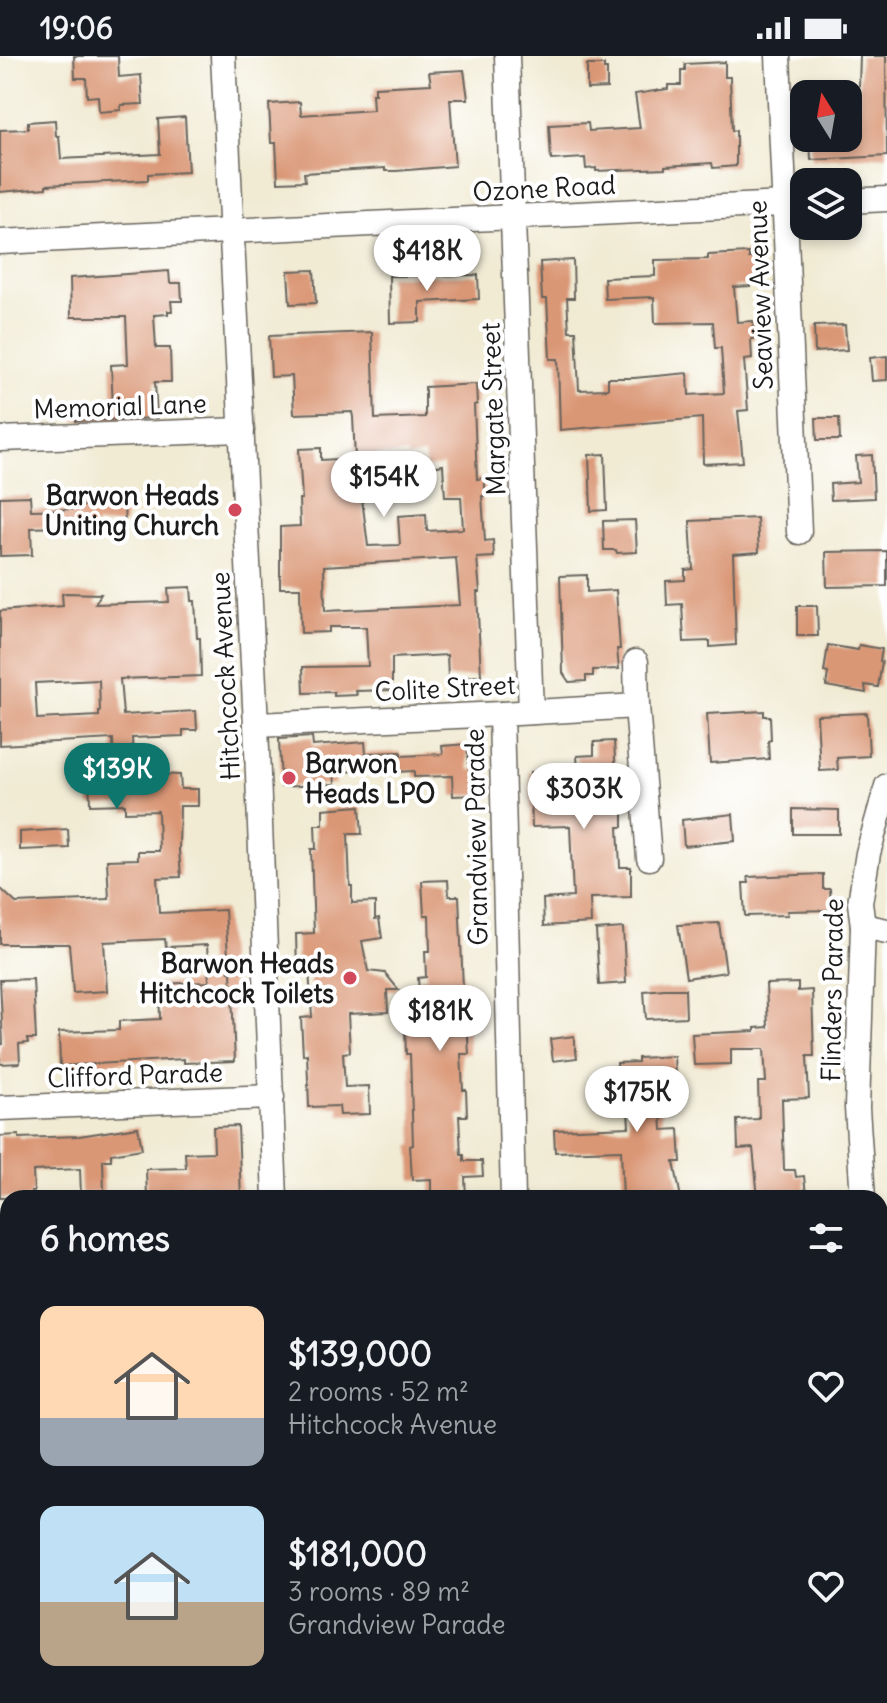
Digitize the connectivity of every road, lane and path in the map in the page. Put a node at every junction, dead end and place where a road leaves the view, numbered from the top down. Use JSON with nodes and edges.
{"nodes":[{"id":1,"x":223,"y":56,"type":"edge"},
{"id":2,"x":507,"y":56,"type":"edge"},
{"id":3,"x":778,"y":56,"type":"edge"},
{"id":4,"x":790,"y":168,"type":"edge"},
{"id":5,"x":887,"y":199,"type":"edge"},
{"id":6,"x":862,"y":200,"type":"edge"},
{"id":7,"x":790,"y":204,"type":"edge"},
{"id":8,"x":514,"y":217,"type":"junction"},
{"id":9,"x":233,"y":232,"type":"junction"},
{"id":10,"x":795,"y":240,"type":"edge"},
{"id":11,"x":0,"y":242,"type":"edge"},
{"id":12,"x":242,"y":430,"type":"junction"},
{"id":13,"x":0,"y":439,"type":"edge"},
{"id":14,"x":799,"y":532,"type":"dead end"},
{"id":15,"x":636,"y":662,"type":"dead end"},
{"id":16,"x":637,"y":706,"type":"junction"},
{"id":17,"x":531,"y":712,"type":"junction"},
{"id":18,"x":501,"y":714,"type":"junction"},
{"id":19,"x":256,"y":725,"type":"junction"},
{"id":20,"x":887,"y":786,"type":"edge"},
{"id":21,"x":649,"y":858,"type":"dead end"},
{"id":22,"x":875,"y":928,"type":"edge"},
{"id":23,"x":272,"y":1097,"type":"junction"},
{"id":24,"x":0,"y":1108,"type":"edge"},
{"id":25,"x":275,"y":1190,"type":"edge"},
{"id":26,"x":513,"y":1190,"type":"edge"},
{"id":27,"x":862,"y":1190,"type":"edge"}],
"edges":[{"from":1,"to":9,"type":"street","name":"Hitchcock Avenue"},
{"from":2,"to":8,"type":"street","name":"Margate Street"},
{"from":3,"to":4,"type":"street","name":"Seaview Avenue"},
{"from":5,"to":6,"type":"street"},
{"from":7,"to":8,"type":"street","name":"Ozone Road"},
{"from":8,"to":9,"type":"street","name":"Ozone Road"},
{"from":8,"to":17,"type":"street","name":"Margate Street"},
{"from":9,"to":11,"type":"street","name":"Ozone Road"},
{"from":9,"to":12,"type":"street","name":"Hitchcock Avenue"},
{"from":10,"to":14,"type":"street","name":"Seaview Avenue"},
{"from":12,"to":13,"type":"street","name":"Memorial Lane"},
{"from":12,"to":19,"type":"street","name":"Hitchcock Avenue"},
{"from":15,"to":16,"type":"street"},
{"from":16,"to":17,"type":"street","name":"Colite Street"},
{"from":16,"to":21,"type":"street"},
{"from":17,"to":18,"type":"street","name":"Colite Street"},
{"from":18,"to":19,"type":"street","name":"Colite Street"},
{"from":18,"to":26,"type":"street","name":"Grandview Parade"},
{"from":19,"to":23,"type":"street","name":"Hitchcock Avenue"},
{"from":20,"to":22,"type":"street","name":"Flinders Parade"},
{"from":22,"to":27,"type":"street","name":"Flinders Parade"},
{"from":23,"to":24,"type":"street","name":"Clifford Parade"},
{"from":23,"to":25,"type":"street","name":"Hitchcock Avenue"}]}
